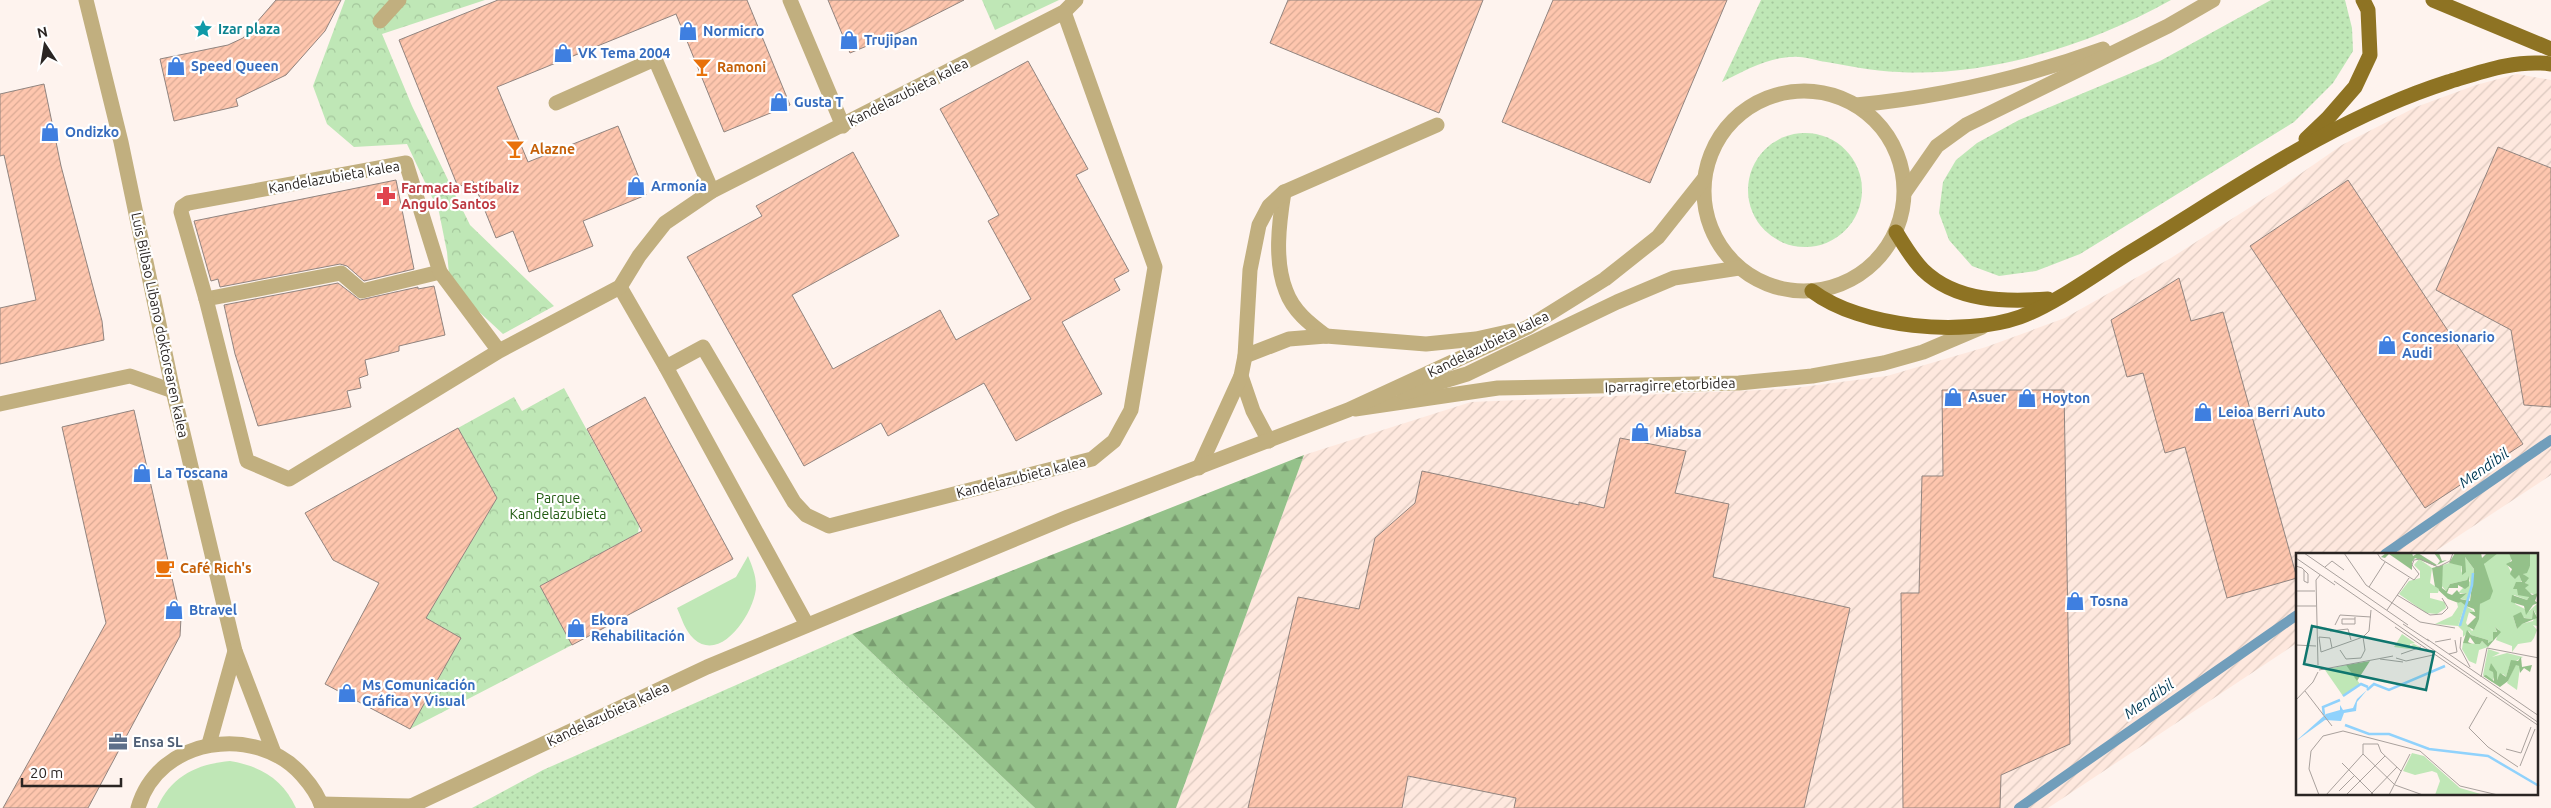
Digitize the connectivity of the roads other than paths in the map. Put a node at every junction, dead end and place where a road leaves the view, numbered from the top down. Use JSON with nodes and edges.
{"nodes":[{"id":1,"x":86,"y":0,"type":"edge"},
{"id":2,"x":399,"y":0,"type":"edge"},
{"id":3,"x":790,"y":0,"type":"edge"},
{"id":4,"x":1076,"y":0,"type":"edge"},
{"id":5,"x":2213,"y":0,"type":"edge"},
{"id":6,"x":2363,"y":0,"type":"edge"},
{"id":7,"x":2433,"y":0,"type":"edge"},
{"id":8,"x":1064,"y":12,"type":"junction"},
{"id":9,"x":380,"y":21,"type":"dead end"},
{"id":10,"x":2168,"y":26,"type":"junction"},
{"id":11,"x":2551,"y":49,"type":"edge"},
{"id":12,"x":2551,"y":64,"type":"edge"},
{"id":13,"x":556,"y":103,"type":"dead end"},
{"id":14,"x":1856,"y":105,"type":"junction"},
{"id":15,"x":843,"y":126,"type":"junction"},
{"id":16,"x":1437,"y":126,"type":"dead end"},
{"id":17,"x":2294,"y":150,"type":"junction"},
{"id":18,"x":1704,"y":178,"type":"junction"},
{"id":19,"x":712,"y":191,"type":"junction"},
{"id":20,"x":1284,"y":192,"type":"junction"},
{"id":21,"x":1905,"y":192,"type":"junction"},
{"id":22,"x":1896,"y":232,"type":"junction"},
{"id":23,"x":1739,"y":268,"type":"junction"},
{"id":24,"x":440,"y":272,"type":"junction"},
{"id":25,"x":620,"y":287,"type":"junction"},
{"id":26,"x":1812,"y":291,"type":"junction"},
{"id":27,"x":206,"y":299,"type":"junction"},
{"id":28,"x":2054,"y":299,"type":"junction"},
{"id":29,"x":1986,"y":325,"type":"junction"},
{"id":30,"x":1528,"y":327,"type":"junction"},
{"id":31,"x":1326,"y":336,"type":"junction"},
{"id":32,"x":499,"y":351,"type":"junction"},
{"id":33,"x":1245,"y":356,"type":"junction"},
{"id":34,"x":666,"y":367,"type":"junction"},
{"id":35,"x":1241,"y":376,"type":"junction"},
{"id":36,"x":173,"y":391,"type":"junction"},
{"id":37,"x":0,"y":404,"type":"edge"},
{"id":38,"x":1348,"y":410,"type":"junction"},
{"id":39,"x":1269,"y":441,"type":"junction"},
{"id":40,"x":1199,"y":468,"type":"junction"},
{"id":41,"x":807,"y":625,"type":"junction"},
{"id":42,"x":235,"y":651,"type":"junction"},
{"id":43,"x":210,"y":744,"type":"junction"},
{"id":44,"x":274,"y":753,"type":"junction"},
{"id":45,"x":321,"y":806,"type":"edge"},
{"id":46,"x":408,"y":807,"type":"edge"},
{"id":47,"x":138,"y":808,"type":"edge"}],
"edges":[{"from":1,"to":36,"type":"street","name":"Luis Bilbao Libano doktorearen kalea"},
{"from":2,"to":9,"type":"street"},
{"from":3,"to":15,"type":"street"},
{"from":4,"to":8,"type":"street","name":"Kandelazubieta kalea"},
{"from":5,"to":10,"type":"street"},
{"from":6,"to":17,"type":"main road"},
{"from":7,"to":11,"type":"main road"},
{"from":8,"to":15,"type":"street","name":"Kandelazubieta kalea"},
{"from":8,"to":34,"type":"street","name":"Kandelazubieta kalea"},
{"from":10,"to":14,"type":"street"},
{"from":10,"to":21,"type":"street"},
{"from":12,"to":17,"type":"main road"},
{"from":13,"to":19,"type":"street"},
{"from":14,"to":18,"type":"street"},
{"from":14,"to":21,"type":"street"},
{"from":15,"to":19,"type":"street","name":"Kandelazubieta kalea"},
{"from":16,"to":20,"type":"street"},
{"from":17,"to":28,"type":"main road"},
{"from":18,"to":23,"type":"street"},
{"from":18,"to":30,"type":"street","name":"Kandelazubieta kalea"},
{"from":19,"to":25,"type":"street","name":"Kandelazubieta kalea"},
{"from":20,"to":31,"type":"street"},
{"from":20,"to":33,"type":"street"},
{"from":21,"to":22,"type":"street"},
{"from":22,"to":26,"type":"street"},
{"from":22,"to":28,"type":"main road"},
{"from":23,"to":26,"type":"street"},
{"from":23,"to":38,"type":"street","name":"Kandelazubieta kalea"},
{"from":24,"to":27,"type":"street"},
{"from":24,"to":27,"type":"street","name":"Kandelazubieta kalea"},
{"from":24,"to":32,"type":"street"},
{"from":25,"to":32,"type":"street","name":"Kandelazubieta kalea"},
{"from":25,"to":34,"type":"street"},
{"from":26,"to":29,"type":"main road"},
{"from":27,"to":32,"type":"street","name":"Kandelazubieta kalea"},
{"from":28,"to":29,"type":"main road"},
{"from":29,"to":38,"type":"street","name":"Iparragirre etorbidea"},
{"from":30,"to":31,"type":"street"},
{"from":30,"to":38,"type":"street","name":"Kandelazubieta kalea"},
{"from":31,"to":33,"type":"street"},
{"from":33,"to":35,"type":"street"},
{"from":34,"to":41,"type":"street"},
{"from":35,"to":39,"type":"street"},
{"from":35,"to":40,"type":"street"},
{"from":36,"to":37,"type":"street"},
{"from":36,"to":42,"type":"street","name":"Luis Bilbao Libano doktorearen kalea"},
{"from":38,"to":39,"type":"street","name":"Kandelazubieta kalea"},
{"from":39,"to":40,"type":"street","name":"Kandelazubieta kalea"},
{"from":40,"to":41,"type":"street","name":"Kandelazubieta kalea"},
{"from":41,"to":46,"type":"street","name":"Kandelazubieta kalea"},
{"from":42,"to":43,"type":"street","name":"Luis Bilbao Libano doktorearen kalea"},
{"from":42,"to":44,"type":"street","name":"Luis Bilbao Libano doktorearen kalea"},
{"from":43,"to":44,"type":"street"},
{"from":43,"to":47,"type":"street"},
{"from":44,"to":45,"type":"street"},
{"from":45,"to":46,"type":"street","name":"Kandelazubieta kalea"}]}
